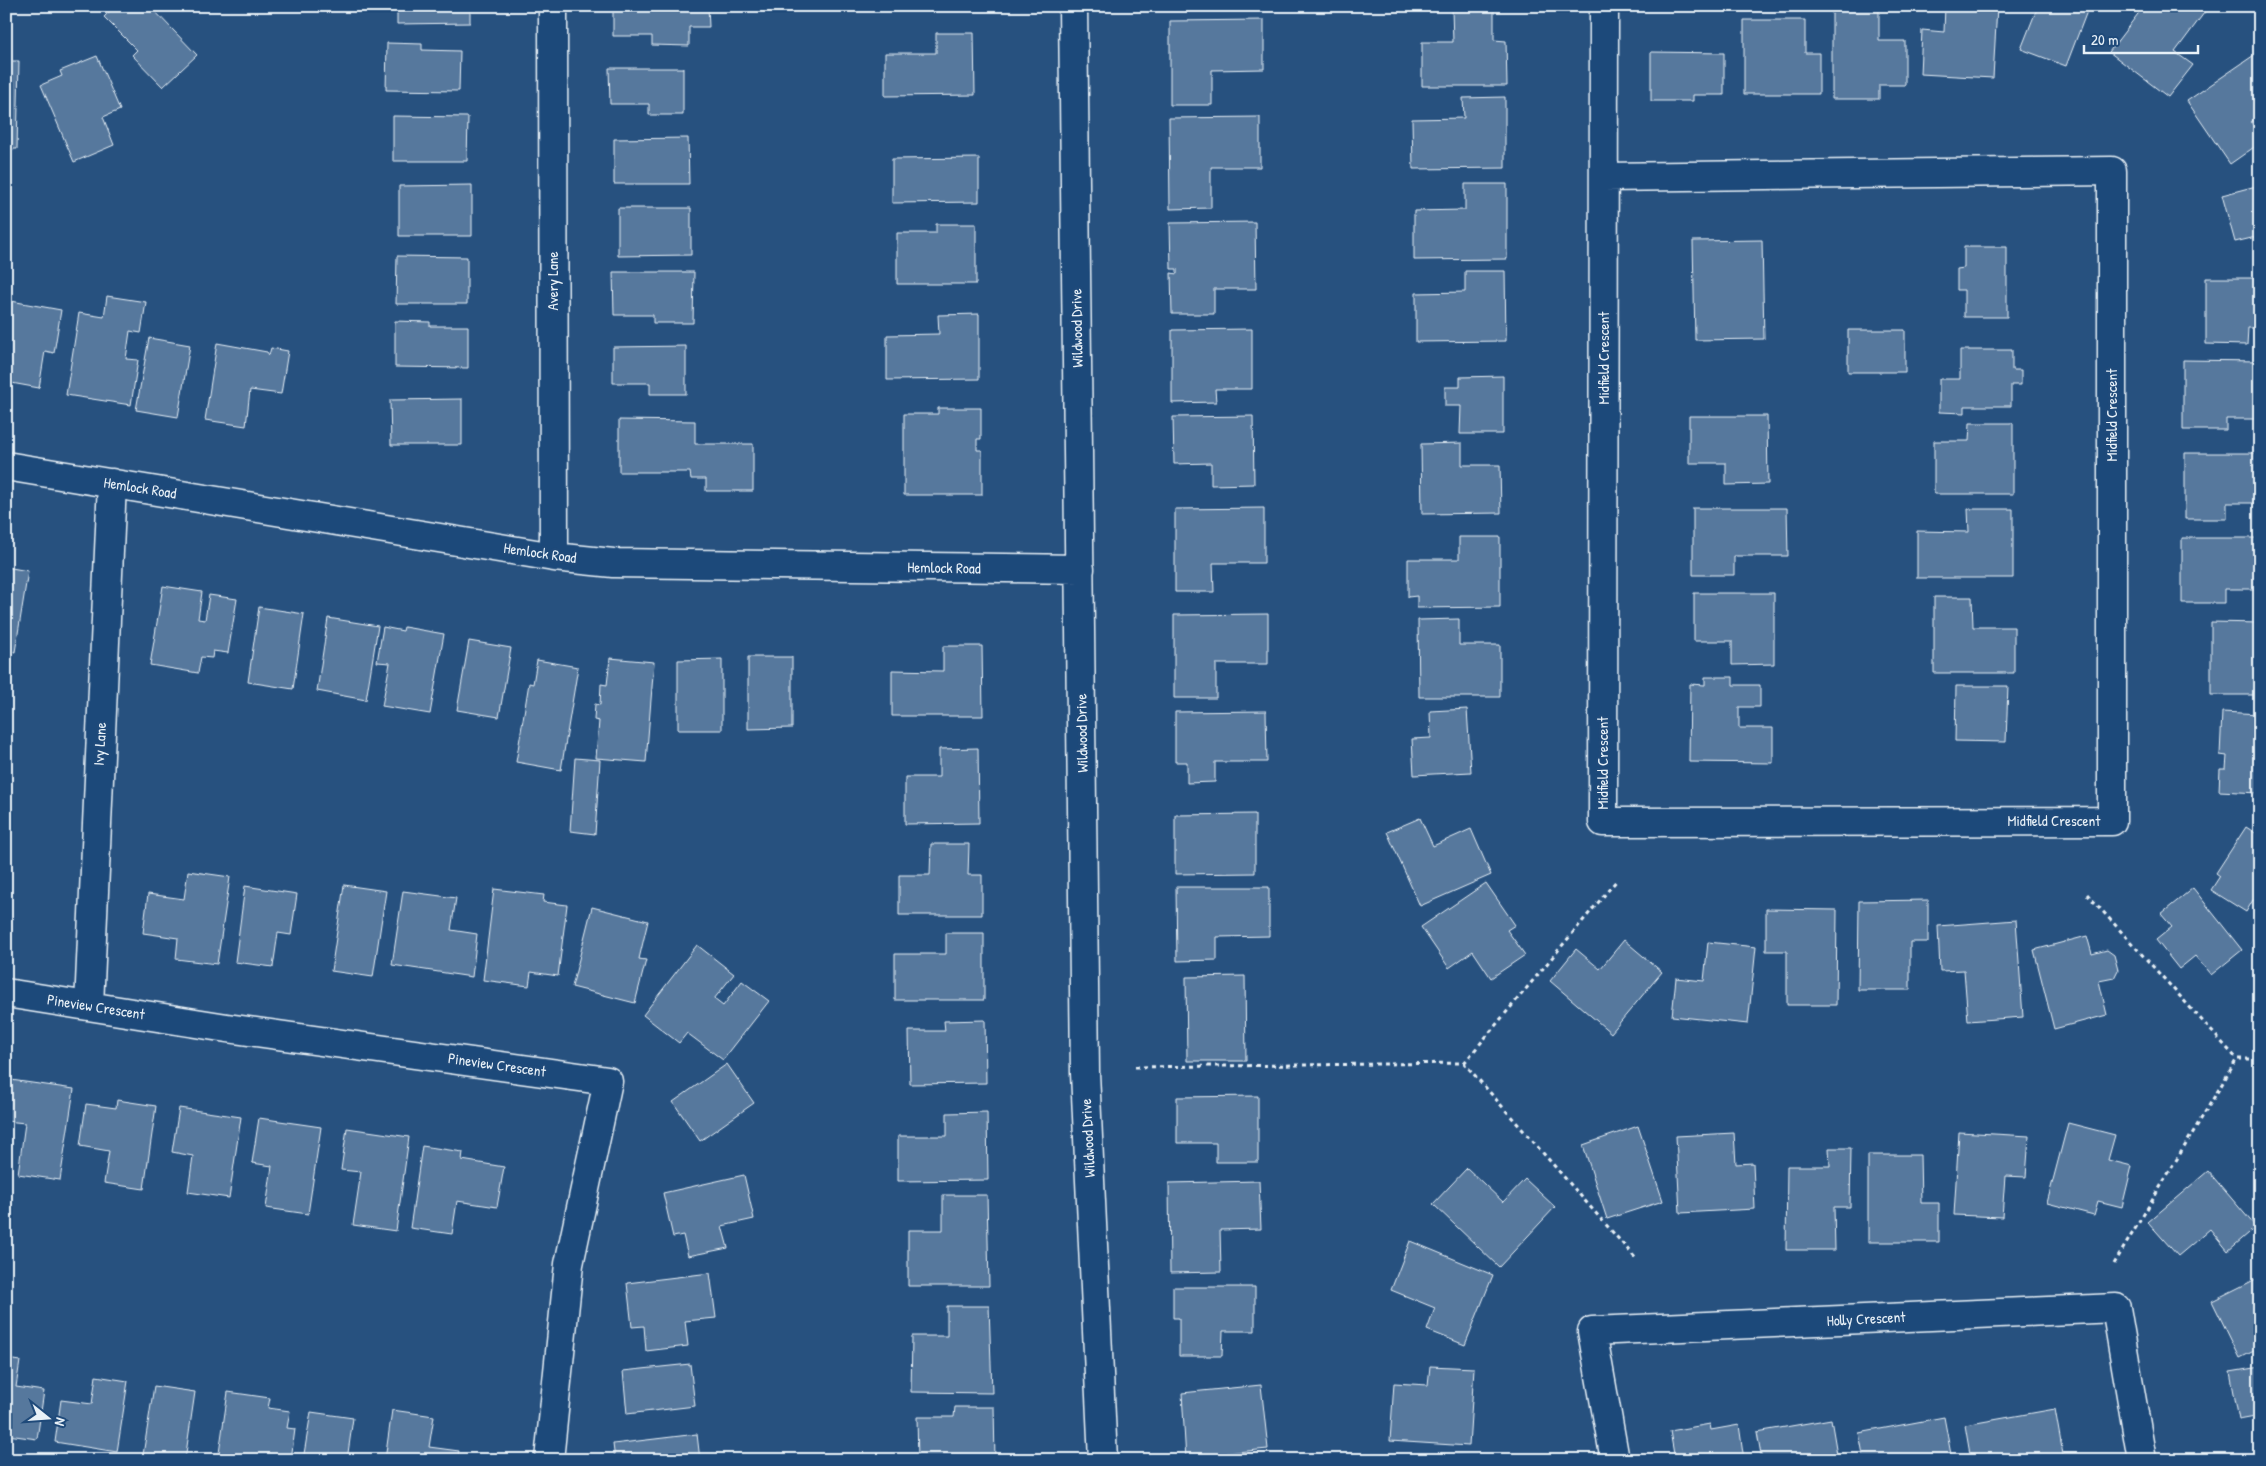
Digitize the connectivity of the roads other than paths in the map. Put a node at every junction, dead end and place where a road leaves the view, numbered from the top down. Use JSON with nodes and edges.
{"nodes":[{"id":1,"x":553,"y":6,"type":"edge"},
{"id":2,"x":1073,"y":6,"type":"edge"},
{"id":3,"x":1604,"y":6,"type":"edge"},
{"id":4,"x":1604,"y":177,"type":"junction"},
{"id":5,"x":6,"y":466,"type":"edge"},
{"id":6,"x":112,"y":483,"type":"junction"},
{"id":7,"x":554,"y":556,"type":"junction"},
{"id":8,"x":1080,"y":569,"type":"junction"},
{"id":9,"x":6,"y":993,"type":"edge"},
{"id":10,"x":89,"y":1006,"type":"junction"},
{"id":11,"x":549,"y":1460,"type":"edge"},
{"id":12,"x":1103,"y":1460,"type":"edge"},
{"id":13,"x":1615,"y":1460,"type":"edge"},
{"id":14,"x":2142,"y":1460,"type":"edge"}],
"edges":[{"from":1,"to":7,"type":"street","name":"Avery Lane"},
{"from":2,"to":8,"type":"street","name":"Wildwood Drive"},
{"from":3,"to":4,"type":"street","name":"Midfield Crescent"},
{"from":4,"to":4,"type":"street","name":"Midfield Crescent"},
{"from":5,"to":6,"type":"street","name":"Hemlock Road"},
{"from":6,"to":7,"type":"street","name":"Hemlock Road"},
{"from":6,"to":10,"type":"street","name":"Ivy Lane"},
{"from":7,"to":8,"type":"street","name":"Hemlock Road"},
{"from":8,"to":12,"type":"street","name":"Wildwood Drive"},
{"from":9,"to":10,"type":"street","name":"Pineview Crescent"},
{"from":10,"to":11,"type":"street","name":"Pineview Crescent"},
{"from":13,"to":14,"type":"street","name":"Holly Crescent"}]}
